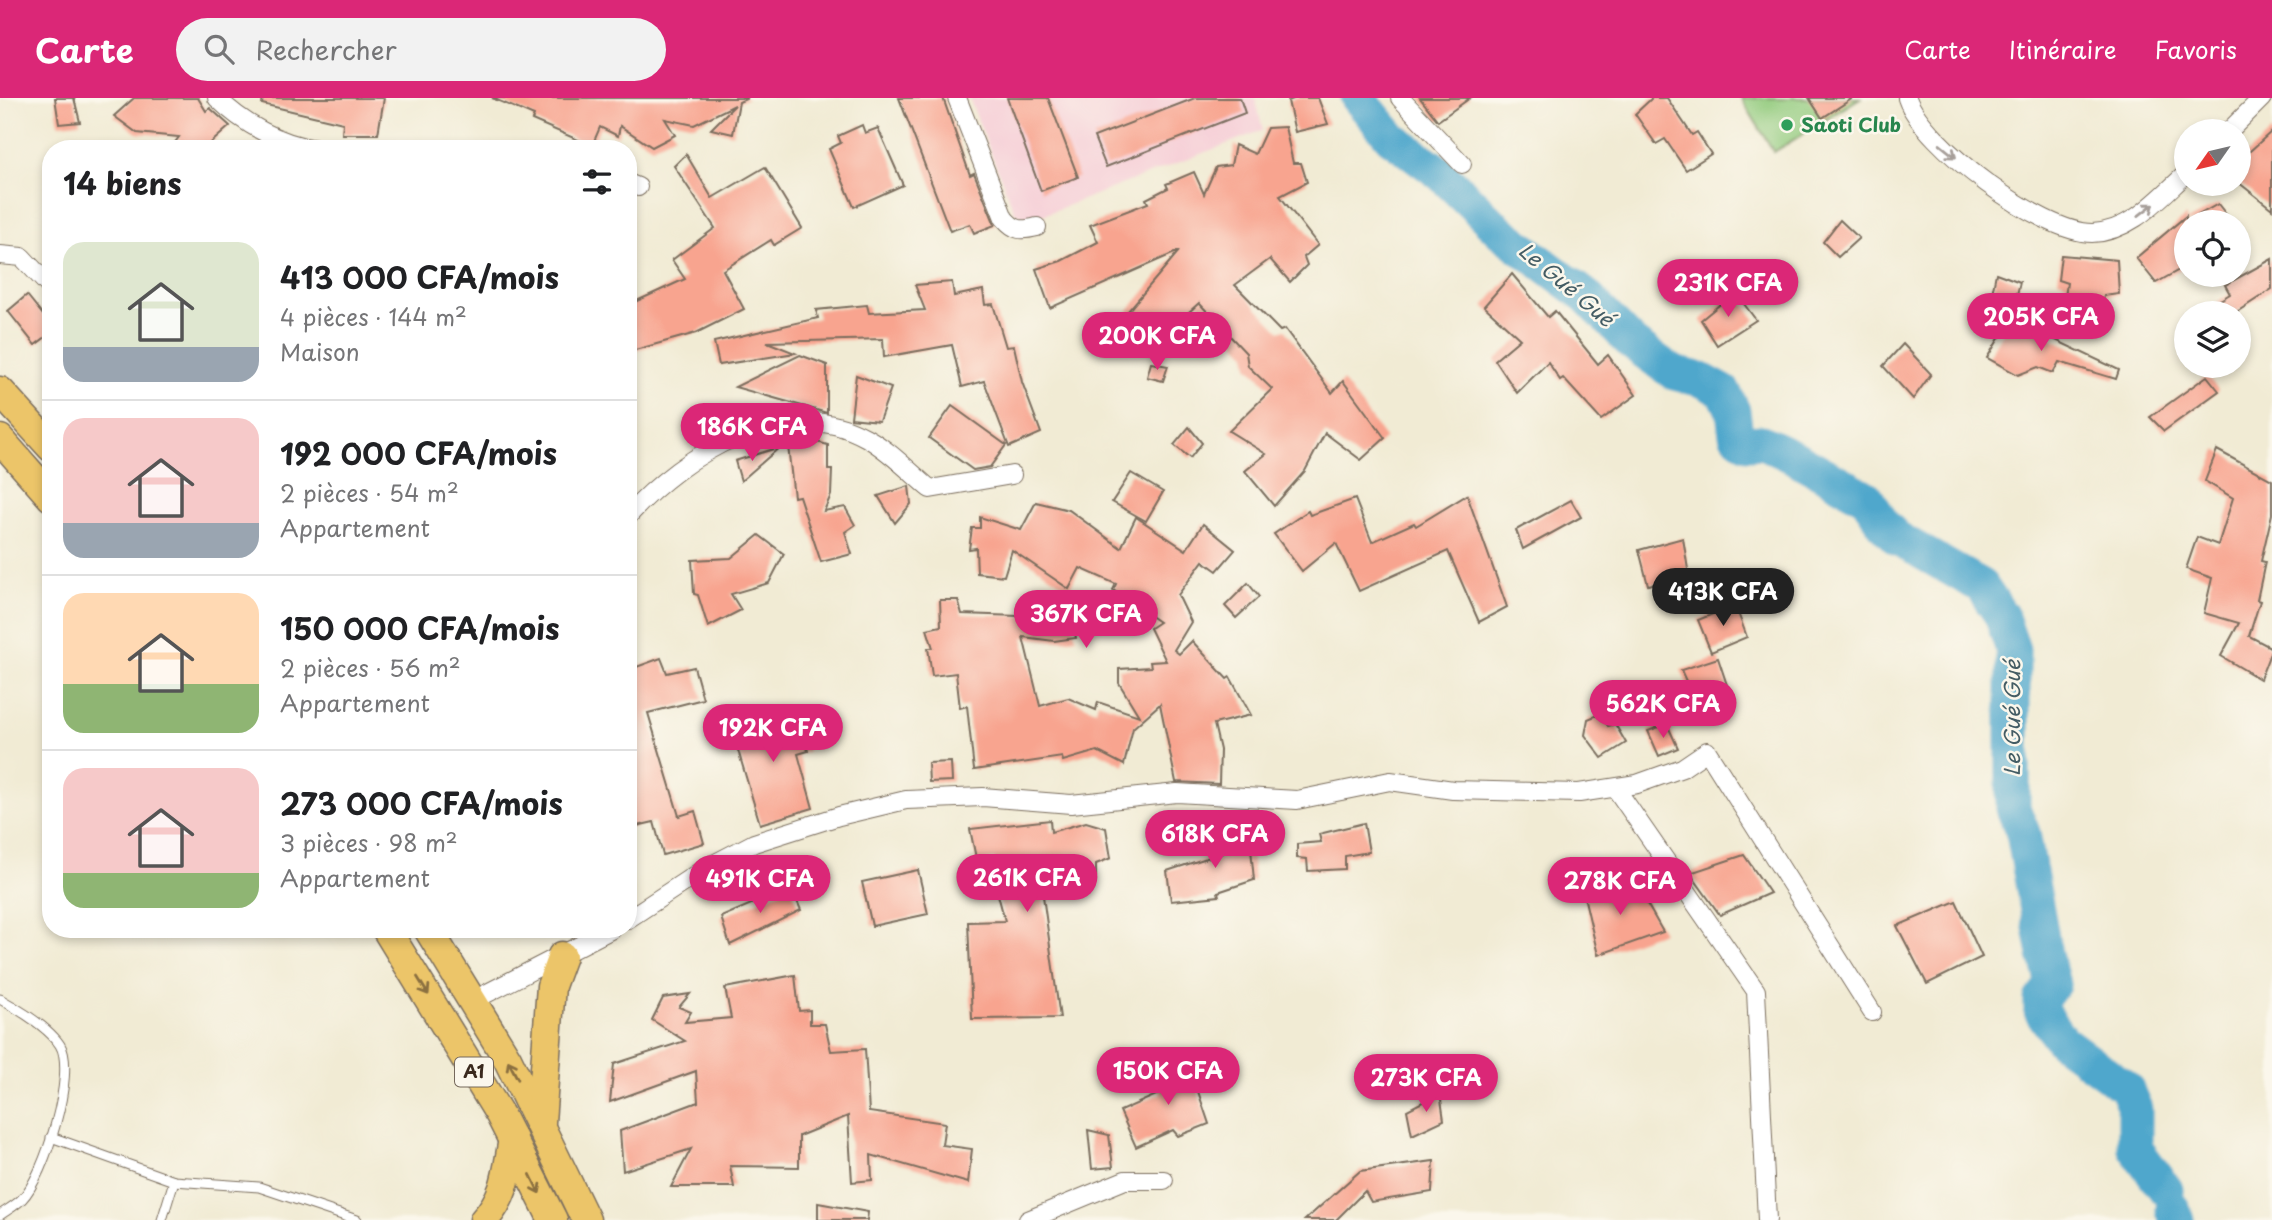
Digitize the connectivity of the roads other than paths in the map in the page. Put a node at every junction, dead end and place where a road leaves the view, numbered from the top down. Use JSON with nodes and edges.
{"nodes":[{"id":1,"x":217,"y":98,"type":"edge"},
{"id":2,"x":957,"y":98,"type":"edge"},
{"id":3,"x":1400,"y":98,"type":"edge"},
{"id":4,"x":1907,"y":98,"type":"edge"},
{"id":5,"x":2262,"y":98,"type":"edge"},
{"id":6,"x":2242,"y":119,"type":"edge"},
{"id":7,"x":287,"y":140,"type":"edge"},
{"id":8,"x":1462,"y":164,"type":"dead end"},
{"id":9,"x":2174,"y":185,"type":"edge"},
{"id":10,"x":1037,"y":227,"type":"dead end"},
{"id":11,"x":0,"y":255,"type":"edge"},
{"id":12,"x":42,"y":278,"type":"edge"},
{"id":13,"x":0,"y":391,"type":"edge"},
{"id":14,"x":42,"y":437,"type":"edge"},
{"id":15,"x":0,"y":439,"type":"edge"},
{"id":16,"x":1012,"y":475,"type":"dead end"},
{"id":17,"x":42,"y":487,"type":"edge"},
{"id":18,"x":637,"y":507,"type":"edge"},
{"id":19,"x":1616,"y":789,"type":"junction"},
{"id":20,"x":637,"y":913,"type":"edge"},
{"id":21,"x":391,"y":938,"type":"edge"},
{"id":22,"x":433,"y":938,"type":"edge"},
{"id":23,"x":595,"y":938,"type":"edge"},
{"id":24,"x":562,"y":956,"type":"junction"},
{"id":25,"x":0,"y":999,"type":"edge"},
{"id":26,"x":472,"y":1002,"type":"junction"},
{"id":27,"x":1872,"y":1012,"type":"dead end"},
{"id":28,"x":541,"y":1125,"type":"junction"},
{"id":29,"x":51,"y":1138,"type":"junction"},
{"id":30,"x":513,"y":1139,"type":"junction"},
{"id":31,"x":1164,"y":1180,"type":"dead end"},
{"id":32,"x":174,"y":1181,"type":"junction"},
{"id":33,"x":0,"y":1215,"type":"edge"},
{"id":34,"x":162,"y":1220,"type":"edge"},
{"id":35,"x":357,"y":1220,"type":"edge"},
{"id":36,"x":484,"y":1220,"type":"edge"},
{"id":37,"x":553,"y":1220,"type":"edge"},
{"id":38,"x":586,"y":1220,"type":"edge"},
{"id":39,"x":1028,"y":1220,"type":"edge"},
{"id":40,"x":1767,"y":1220,"type":"edge"}],
"edges":[{"from":1,"to":7,"type":"street"},
{"from":2,"to":10,"type":"street"},
{"from":3,"to":8,"type":"street"},
{"from":4,"to":9,"type":"street","one_way":true},
{"from":5,"to":6,"type":"street"},
{"from":11,"to":12,"type":"street"},
{"from":13,"to":14,"type":"highway"},
{"from":15,"to":17,"type":"highway"},
{"from":16,"to":18,"type":"street"},
{"from":19,"to":20,"type":"street"},
{"from":19,"to":27,"type":"street"},
{"from":19,"to":40,"type":"street"},
{"from":21,"to":30,"type":"highway","number":"A1","one_way":true},
{"from":22,"to":26,"type":"highway","number":"A1"},
{"from":23,"to":24,"type":"street"},
{"from":24,"to":26,"type":"street"},
{"from":24,"to":28,"type":"highway"},
{"from":25,"to":29,"type":"lane"},
{"from":28,"to":26,"type":"highway","number":"A1","one_way":true},
{"from":28,"to":38,"type":"highway","number":"A1"},
{"from":29,"to":32,"type":"lane"},
{"from":29,"to":33,"type":"lane"},
{"from":30,"to":36,"type":"highway"},
{"from":30,"to":37,"type":"highway","number":"A1","one_way":true},
{"from":31,"to":39,"type":"street"},
{"from":32,"to":34,"type":"lane"},
{"from":32,"to":35,"type":"lane"}]}
